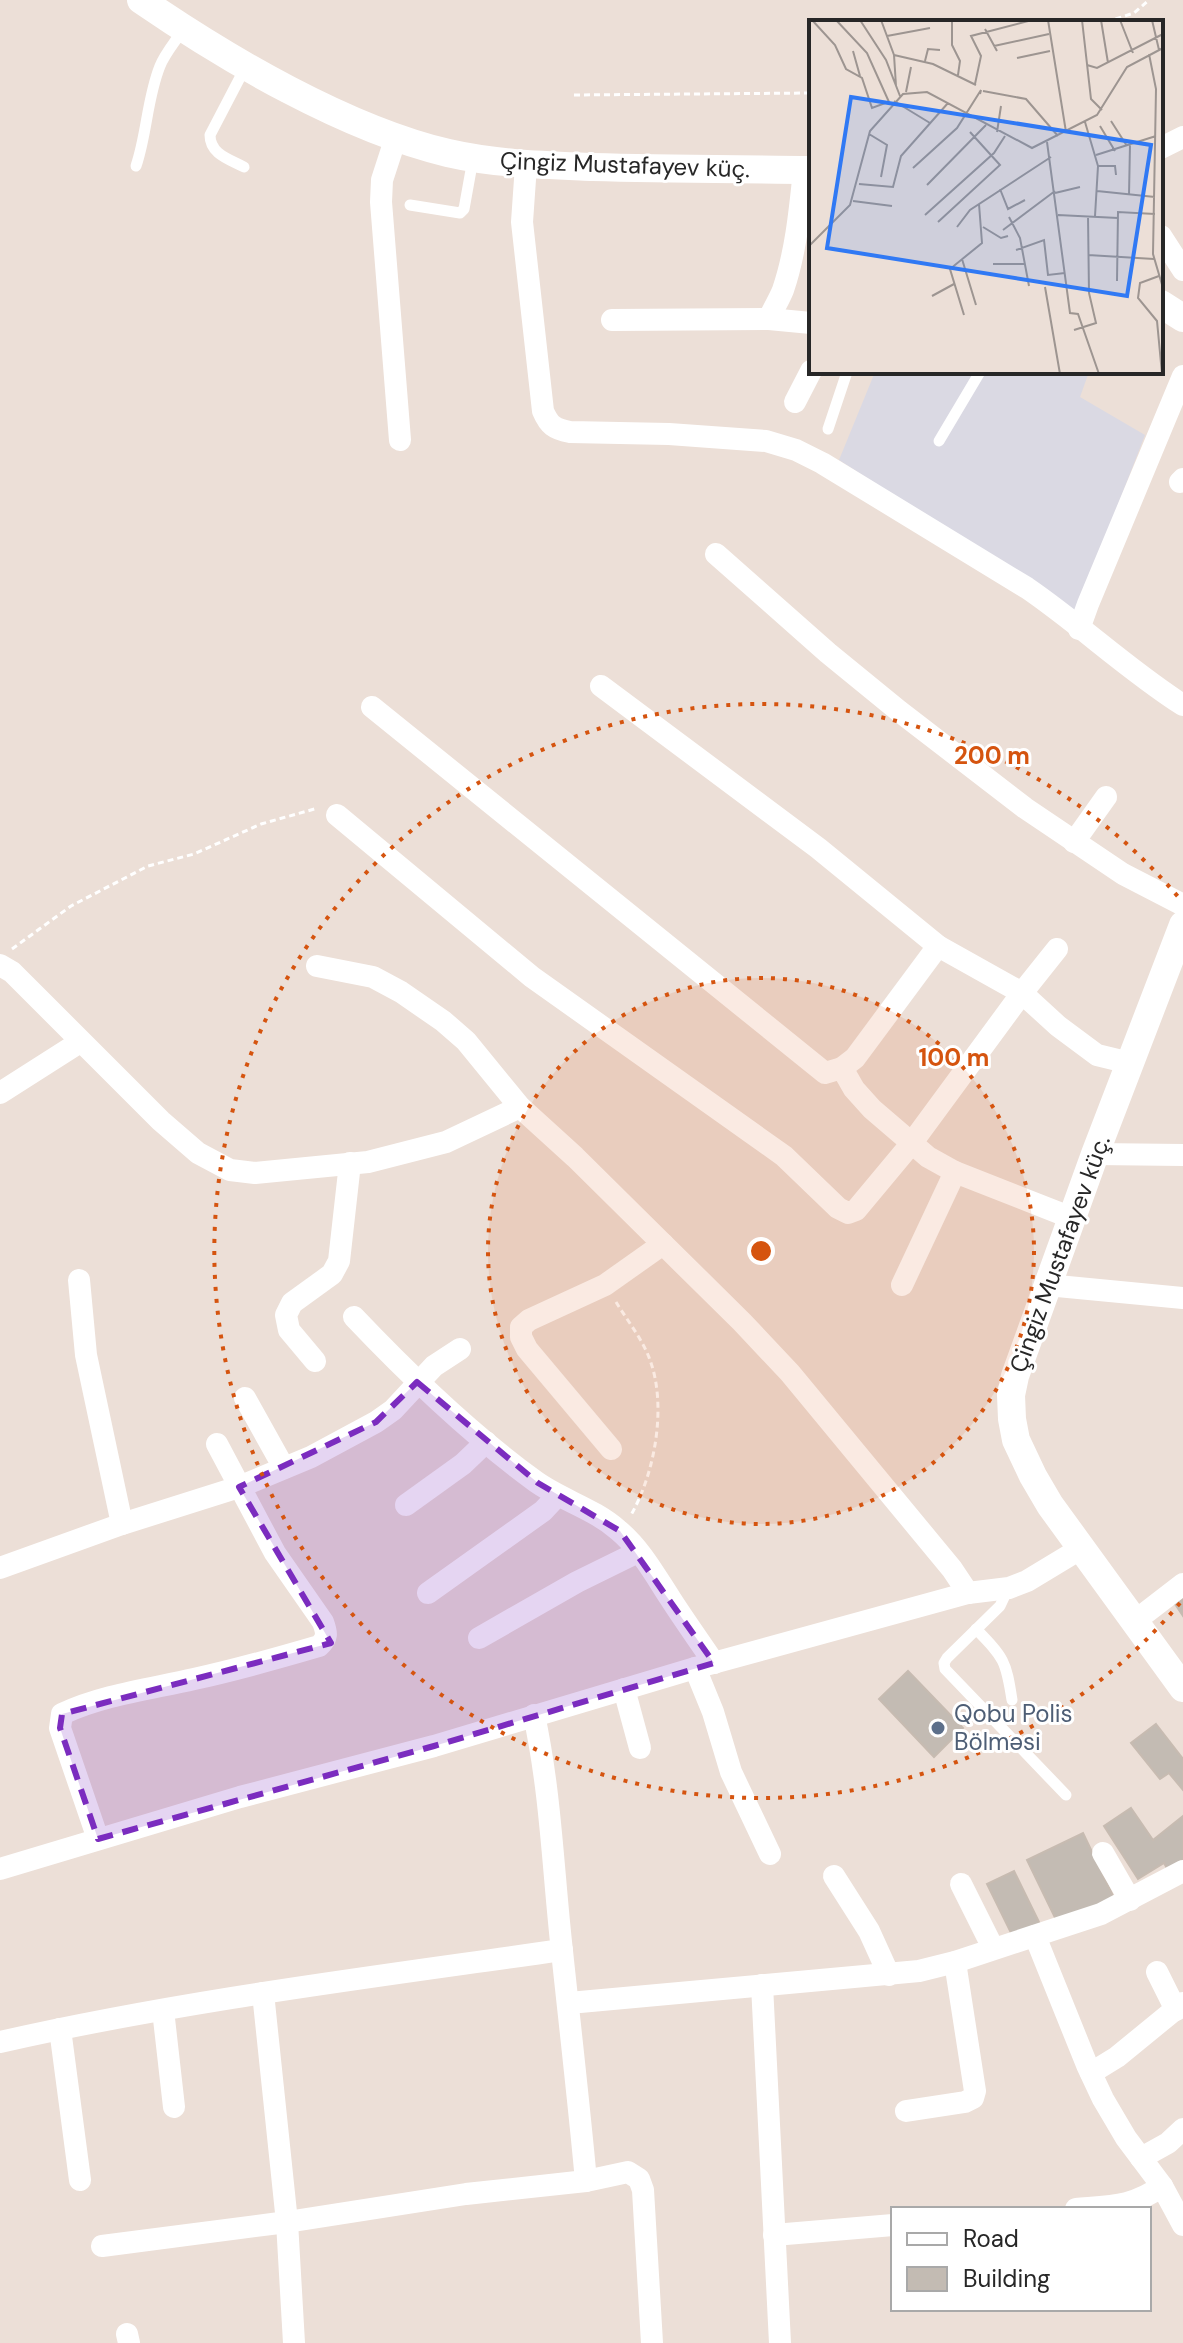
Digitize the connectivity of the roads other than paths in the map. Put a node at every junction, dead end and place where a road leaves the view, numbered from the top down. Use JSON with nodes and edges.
{"nodes":[{"id":1,"x":141,"y":0,"type":"edge"},
{"id":2,"x":184,"y":28,"type":"junction"},
{"id":3,"x":246,"y":66,"type":"junction"},
{"id":4,"x":396,"y":137,"type":"junction"},
{"id":5,"x":1183,"y":137,"type":"edge"},
{"id":6,"x":1163,"y":147,"type":"edge"},
{"id":7,"x":473,"y":158,"type":"junction"},
{"id":8,"x":526,"y":165,"type":"junction"},
{"id":9,"x":136,"y":166,"type":"dead end"},
{"id":10,"x":244,"y":167,"type":"dead end"},
{"id":11,"x":808,"y":170,"type":"edge"},
{"id":12,"x":410,"y":205,"type":"dead end"},
{"id":13,"x":1163,"y":239,"type":"edge"},
{"id":14,"x":1183,"y":270,"type":"edge"},
{"id":15,"x":769,"y":319,"type":"junction"},
{"id":16,"x":612,"y":320,"type":"dead end"},
{"id":17,"x":809,"y":323,"type":"edge"},
{"id":18,"x":809,"y":374,"type":"edge"},
{"id":19,"x":846,"y":374,"type":"edge"},
{"id":20,"x":979,"y":374,"type":"edge"},
{"id":21,"x":1183,"y":376,"type":"edge"},
{"id":22,"x":795,"y":402,"type":"dead end"},
{"id":23,"x":828,"y":429,"type":"dead end"},
{"id":24,"x":400,"y":440,"type":"dead end"},
{"id":25,"x":939,"y":441,"type":"dead end"},
{"id":26,"x":716,"y":554,"type":"dead end"},
{"id":27,"x":1079,"y":629,"type":"junction"},
{"id":28,"x":601,"y":686,"type":"dead end"},
{"id":29,"x":1183,"y":705,"type":"edge"},
{"id":30,"x":372,"y":707,"type":"dead end"},
{"id":31,"x":1106,"y":797,"type":"dead end"},
{"id":32,"x":337,"y":815,"type":"road end"},
{"id":33,"x":1074,"y":842,"type":"junction"},
{"id":34,"x":1183,"y":905,"type":"edge"},
{"id":35,"x":1183,"y":925,"type":"edge"},
{"id":36,"x":938,"y":946,"type":"junction"},
{"id":37,"x":1057,"y":949,"type":"dead end"},
{"id":38,"x":6,"y":957,"type":"edge"},
{"id":39,"x":317,"y":966,"type":"dead end"},
{"id":40,"x":1022,"y":993,"type":"junction"},
{"id":41,"x":80,"y":1042,"type":"junction"},
{"id":42,"x":1130,"y":1063,"type":"junction"},
{"id":43,"x":842,"y":1068,"type":"junction"},
{"id":44,"x":0,"y":1093,"type":"edge"},
{"id":45,"x":520,"y":1107,"type":"junction"},
{"id":46,"x":911,"y":1144,"type":"junction"},
{"id":47,"x":1095,"y":1154,"type":"junction"},
{"id":48,"x":1183,"y":1155,"type":"edge"},
{"id":49,"x":350,"y":1163,"type":"junction"},
{"id":50,"x":955,"y":1172,"type":"junction"},
{"id":51,"x":1072,"y":1218,"type":"junction"},
{"id":52,"x":663,"y":1244,"type":"junction"},
{"id":53,"x":79,"y":1280,"type":"dead end"},
{"id":54,"x":902,"y":1285,"type":"dead end"},
{"id":55,"x":1047,"y":1285,"type":"junction"},
{"id":56,"x":1183,"y":1298,"type":"edge"},
{"id":57,"x":354,"y":1317,"type":"dead end"},
{"id":58,"x":460,"y":1349,"type":"dead end"},
{"id":59,"x":315,"y":1361,"type":"dead end"},
{"id":60,"x":417,"y":1382,"type":"junction"},
{"id":61,"x":245,"y":1398,"type":"dead end"},
{"id":62,"x":486,"y":1442,"type":"junction"},
{"id":63,"x":217,"y":1444,"type":"dead end"},
{"id":64,"x":611,"y":1449,"type":"dead end"},
{"id":65,"x":284,"y":1468,"type":"junction"},
{"id":66,"x":239,"y":1487,"type":"junction"},
{"id":67,"x":557,"y":1496,"type":"junction"},
{"id":68,"x":406,"y":1505,"type":"dead end"},
{"id":69,"x":122,"y":1524,"type":"junction"},
{"id":70,"x":1080,"y":1549,"type":"junction"},
{"id":71,"x":638,"y":1552,"type":"junction"},
{"id":72,"x":0,"y":1568,"type":"edge"},
{"id":73,"x":1183,"y":1584,"type":"edge"},
{"id":74,"x":1009,"y":1588,"type":"junction"},
{"id":75,"x":428,"y":1593,"type":"dead end"},
{"id":76,"x":968,"y":1593,"type":"junction"},
{"id":77,"x":1135,"y":1621,"type":"junction"},
{"id":78,"x":976,"y":1629,"type":"junction"},
{"id":79,"x":479,"y":1638,"type":"dead end"},
{"id":80,"x":705,"y":1666,"type":"junction"},
{"id":81,"x":1181,"y":1681,"type":"edge"},
{"id":82,"x":624,"y":1689,"type":"junction"},
{"id":83,"x":1012,"y":1700,"type":"dead end"},
{"id":84,"x":534,"y":1715,"type":"junction"},
{"id":85,"x":640,"y":1748,"type":"dead end"},
{"id":86,"x":1066,"y":1795,"type":"dead end"},
{"id":87,"x":98,"y":1839,"type":"junction"},
{"id":88,"x":1103,"y":1853,"type":"dead end"},
{"id":89,"x":770,"y":1854,"type":"dead end"},
{"id":90,"x":0,"y":1869,"type":"edge"},
{"id":91,"x":1183,"y":1871,"type":"edge"},
{"id":92,"x":834,"y":1876,"type":"dead end"},
{"id":93,"x":961,"y":1884,"type":"dead end"},
{"id":94,"x":1130,"y":1900,"type":"junction"},
{"id":95,"x":1035,"y":1936,"type":"junction"},
{"id":96,"x":993,"y":1948,"type":"junction"},
{"id":97,"x":562,"y":1950,"type":"junction"},
{"id":98,"x":955,"y":1962,"type":"junction"},
{"id":99,"x":1157,"y":1972,"type":"dead end"},
{"id":100,"x":889,"y":1975,"type":"junction"},
{"id":101,"x":762,"y":1985,"type":"junction"},
{"id":102,"x":263,"y":1993,"type":"junction"},
{"id":103,"x":569,"y":2003,"type":"junction"},
{"id":104,"x":1179,"y":2007,"type":"edge"},
{"id":105,"x":163,"y":2010,"type":"junction"},
{"id":106,"x":60,"y":2029,"type":"junction"},
{"id":107,"x":0,"y":2042,"type":"edge"},
{"id":108,"x":1091,"y":2073,"type":"junction"},
{"id":109,"x":174,"y":2107,"type":"dead end"},
{"id":110,"x":906,"y":2111,"type":"dead end"},
{"id":111,"x":1183,"y":2129,"type":"edge"},
{"id":112,"x":1141,"y":2158,"type":"junction"},
{"id":113,"x":80,"y":2180,"type":"dead end"},
{"id":114,"x":586,"y":2181,"type":"junction"},
{"id":115,"x":1162,"y":2186,"type":"junction"},
{"id":116,"x":1100,"y":2207,"type":"edge"},
{"id":117,"x":287,"y":2222,"type":"junction"},
{"id":118,"x":891,"y":2225,"type":"edge"},
{"id":119,"x":1183,"y":2225,"type":"edge"},
{"id":120,"x":774,"y":2235,"type":"junction"},
{"id":121,"x":102,"y":2246,"type":"dead end"},
{"id":122,"x":294,"y":2343,"type":"edge"},
{"id":123,"x":652,"y":2343,"type":"edge"},
{"id":124,"x":780,"y":2343,"type":"edge"}],
"edges":[{"from":1,"to":2,"type":"street","name":"Çingiz Mustafayev küç."},
{"from":2,"to":3,"type":"street","name":"Çingiz Mustafayev küç."},
{"from":2,"to":9,"type":"lane"},
{"from":3,"to":4,"type":"street","name":"Çingiz Mustafayev küç."},
{"from":3,"to":10,"type":"lane"},
{"from":4,"to":7,"type":"street","name":"Çingiz Mustafayev küç."},
{"from":4,"to":24,"type":"street"},
{"from":5,"to":6,"type":"street"},
{"from":7,"to":8,"type":"street","name":"Çingiz Mustafayev küç."},
{"from":7,"to":12,"type":"lane"},
{"from":8,"to":11,"type":"street","name":"Çingiz Mustafayev küç."},
{"from":8,"to":27,"type":"street"},
{"from":11,"to":15,"type":"street"},
{"from":13,"to":14,"type":"street"},
{"from":15,"to":16,"type":"street"},
{"from":15,"to":17,"type":"street"},
{"from":18,"to":22,"type":"street"},
{"from":19,"to":23,"type":"lane"},
{"from":20,"to":25,"type":"lane"},
{"from":21,"to":27,"type":"street"},
{"from":26,"to":33,"type":"street"},
{"from":27,"to":29,"type":"street"},
{"from":28,"to":36,"type":"street"},
{"from":30,"to":43,"type":"street"},
{"from":31,"to":33,"type":"street"},
{"from":32,"to":46,"type":"street"},
{"from":33,"to":34,"type":"street"},
{"from":35,"to":42,"type":"street","name":"Çingiz Mustafayev küç."},
{"from":36,"to":40,"type":"street"},
{"from":36,"to":43,"type":"street"},
{"from":37,"to":40,"type":"street"},
{"from":38,"to":41,"type":"street"},
{"from":39,"to":45,"type":"street"},
{"from":40,"to":42,"type":"street"},
{"from":40,"to":46,"type":"street"},
{"from":41,"to":44,"type":"street"},
{"from":41,"to":49,"type":"street"},
{"from":42,"to":47,"type":"street","name":"Çingiz Mustafayev küç."},
{"from":43,"to":46,"type":"street"},
{"from":45,"to":49,"type":"street"},
{"from":45,"to":52,"type":"street"},
{"from":46,"to":50,"type":"street"},
{"from":47,"to":48,"type":"street"},
{"from":47,"to":51,"type":"street","name":"Çingiz Mustafayev küç."},
{"from":49,"to":59,"type":"street"},
{"from":50,"to":51,"type":"street"},
{"from":50,"to":54,"type":"street"},
{"from":51,"to":55,"type":"street","name":"Çingiz Mustafayev küç."},
{"from":52,"to":64,"type":"street"},
{"from":52,"to":76,"type":"street"},
{"from":53,"to":69,"type":"street"},
{"from":55,"to":56,"type":"street"},
{"from":55,"to":70,"type":"street","name":"Çingiz Mustafayev küç."},
{"from":57,"to":60,"type":"street"},
{"from":58,"to":60,"type":"street"},
{"from":60,"to":62,"type":"street"},
{"from":60,"to":65,"type":"street"},
{"from":61,"to":65,"type":"street"},
{"from":62,"to":67,"type":"street"},
{"from":62,"to":68,"type":"street"},
{"from":63,"to":66,"type":"street"},
{"from":65,"to":66,"type":"street"},
{"from":66,"to":69,"type":"street"},
{"from":66,"to":87,"type":"street"},
{"from":67,"to":71,"type":"street"},
{"from":67,"to":75,"type":"street"},
{"from":69,"to":72,"type":"street"},
{"from":70,"to":74,"type":"street"},
{"from":70,"to":77,"type":"street","name":"Çingiz Mustafayev küç."},
{"from":71,"to":79,"type":"street"},
{"from":71,"to":80,"type":"street"},
{"from":73,"to":77,"type":"street"},
{"from":74,"to":76,"type":"street"},
{"from":74,"to":78,"type":"lane"},
{"from":76,"to":80,"type":"street"},
{"from":77,"to":81,"type":"street","name":"Çingiz Mustafayev küç."},
{"from":78,"to":83,"type":"lane"},
{"from":78,"to":86,"type":"lane"},
{"from":80,"to":82,"type":"street"},
{"from":80,"to":89,"type":"street"},
{"from":82,"to":84,"type":"street"},
{"from":82,"to":85,"type":"street"},
{"from":84,"to":87,"type":"street"},
{"from":84,"to":97,"type":"street"},
{"from":87,"to":90,"type":"street"},
{"from":88,"to":94,"type":"street"},
{"from":91,"to":94,"type":"street"},
{"from":92,"to":100,"type":"street"},
{"from":93,"to":96,"type":"street"},
{"from":94,"to":95,"type":"street"},
{"from":95,"to":96,"type":"street"},
{"from":95,"to":108,"type":"street"},
{"from":96,"to":98,"type":"street"},
{"from":97,"to":102,"type":"street"},
{"from":97,"to":103,"type":"street"},
{"from":98,"to":100,"type":"street"},
{"from":98,"to":110,"type":"street"},
{"from":99,"to":104,"type":"street"},
{"from":100,"to":101,"type":"street"},
{"from":101,"to":103,"type":"street"},
{"from":101,"to":120,"type":"street"},
{"from":102,"to":105,"type":"street"},
{"from":102,"to":117,"type":"street"},
{"from":103,"to":114,"type":"street"},
{"from":104,"to":108,"type":"street"},
{"from":105,"to":106,"type":"street"},
{"from":105,"to":109,"type":"street"},
{"from":106,"to":107,"type":"street"},
{"from":106,"to":113,"type":"street"},
{"from":108,"to":112,"type":"street"},
{"from":111,"to":112,"type":"street"},
{"from":112,"to":115,"type":"street"},
{"from":114,"to":117,"type":"street"},
{"from":114,"to":123,"type":"street"},
{"from":115,"to":116,"type":"street"},
{"from":115,"to":119,"type":"street"},
{"from":117,"to":121,"type":"street"},
{"from":117,"to":122,"type":"street"},
{"from":118,"to":120,"type":"street"},
{"from":120,"to":124,"type":"street"}]}
